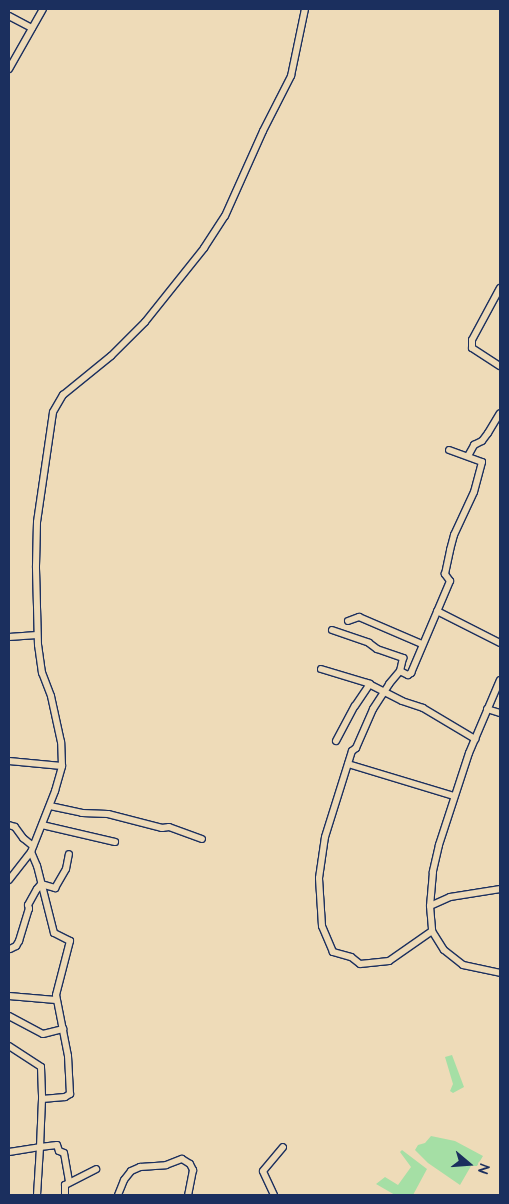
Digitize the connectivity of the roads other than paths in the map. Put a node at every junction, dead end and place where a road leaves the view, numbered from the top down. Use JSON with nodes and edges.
{"nodes":[{"id":1,"x":43,"y":9,"type":"edge"},
{"id":2,"x":305,"y":9,"type":"edge"},
{"id":3,"x":9,"y":16,"type":"edge"},
{"id":4,"x":32,"y":28,"type":"junction"},
{"id":5,"x":9,"y":69,"type":"edge"},
{"id":6,"x":500,"y":288,"type":"edge"},
{"id":7,"x":500,"y":366,"type":"edge"},
{"id":8,"x":500,"y":413,"type":"edge"},
{"id":9,"x":449,"y":450,"type":"dead end"},
{"id":10,"x":468,"y":456,"type":"junction"},
{"id":11,"x":437,"y":611,"type":"junction"},
{"id":12,"x":348,"y":621,"type":"dead end"},
{"id":13,"x":332,"y":630,"type":"dead end"},
{"id":14,"x":38,"y":635,"type":"junction"},
{"id":15,"x":9,"y":637,"type":"edge"},
{"id":16,"x":500,"y":642,"type":"edge"},
{"id":17,"x":422,"y":644,"type":"junction"},
{"id":18,"x":321,"y":669,"type":"dead end"},
{"id":19,"x":400,"y":671,"type":"junction"},
{"id":20,"x":500,"y":680,"type":"edge"},
{"id":21,"x":370,"y":684,"type":"junction"},
{"id":22,"x":383,"y":692,"type":"junction"},
{"id":23,"x":488,"y":709,"type":"junction"},
{"id":24,"x":500,"y":714,"type":"edge"},
{"id":25,"x":474,"y":739,"type":"junction"},
{"id":26,"x":336,"y":742,"type":"dead end"},
{"id":27,"x":9,"y":761,"type":"edge"},
{"id":28,"x":348,"y":764,"type":"junction"},
{"id":29,"x":62,"y":766,"type":"junction"},
{"id":30,"x":454,"y":796,"type":"junction"},
{"id":31,"x":50,"y":806,"type":"junction"},
{"id":32,"x":9,"y":825,"type":"edge"},
{"id":33,"x":42,"y":825,"type":"junction"},
{"id":34,"x":202,"y":839,"type":"dead end"},
{"id":35,"x":115,"y":842,"type":"dead end"},
{"id":36,"x":32,"y":849,"type":"junction"},
{"id":37,"x":69,"y":854,"type":"dead end"},
{"id":38,"x":9,"y":880,"type":"edge"},
{"id":39,"x":41,"y":884,"type":"junction"},
{"id":40,"x":500,"y":889,"type":"edge"},
{"id":41,"x":430,"y":906,"type":"junction"},
{"id":42,"x":432,"y":931,"type":"junction"},
{"id":43,"x":10,"y":949,"type":"edge"},
{"id":44,"x":500,"y":973,"type":"edge"},
{"id":45,"x":9,"y":996,"type":"edge"},
{"id":46,"x":56,"y":1000,"type":"junction"},
{"id":47,"x":9,"y":1016,"type":"edge"},
{"id":48,"x":63,"y":1029,"type":"junction"},
{"id":49,"x":9,"y":1046,"type":"edge"},
{"id":50,"x":42,"y":1098,"type":"junction"},
{"id":51,"x":40,"y":1147,"type":"junction"},
{"id":52,"x":283,"y":1147,"type":"dead end"},
{"id":53,"x":9,"y":1152,"type":"edge"},
{"id":54,"x":96,"y":1169,"type":"dead end"},
{"id":55,"x":69,"y":1182,"type":"junction"},
{"id":56,"x":37,"y":1195,"type":"edge"},
{"id":57,"x":65,"y":1195,"type":"edge"},
{"id":58,"x":118,"y":1195,"type":"edge"},
{"id":59,"x":188,"y":1195,"type":"edge"},
{"id":60,"x":274,"y":1195,"type":"edge"}],
"edges":[{"from":1,"to":4,"type":"street"},
{"from":2,"to":14,"type":"street"},
{"from":3,"to":4,"type":"street"},
{"from":4,"to":5,"type":"street"},
{"from":6,"to":7,"type":"street"},
{"from":8,"to":10,"type":"street"},
{"from":9,"to":10,"type":"street"},
{"from":10,"to":11,"type":"street"},
{"from":11,"to":16,"type":"street"},
{"from":11,"to":17,"type":"street"},
{"from":12,"to":17,"type":"street"},
{"from":13,"to":19,"type":"street"},
{"from":14,"to":15,"type":"street"},
{"from":14,"to":29,"type":"street"},
{"from":17,"to":19,"type":"street"},
{"from":18,"to":21,"type":"street"},
{"from":19,"to":22,"type":"street"},
{"from":20,"to":23,"type":"street"},
{"from":21,"to":22,"type":"street"},
{"from":21,"to":26,"type":"street"},
{"from":22,"to":25,"type":"street"},
{"from":22,"to":28,"type":"street"},
{"from":23,"to":24,"type":"street"},
{"from":23,"to":25,"type":"street"},
{"from":25,"to":30,"type":"street"},
{"from":27,"to":29,"type":"street"},
{"from":28,"to":30,"type":"street"},
{"from":28,"to":42,"type":"street"},
{"from":29,"to":31,"type":"street"},
{"from":30,"to":41,"type":"street"},
{"from":31,"to":33,"type":"street"},
{"from":31,"to":34,"type":"street"},
{"from":32,"to":36,"type":"street"},
{"from":33,"to":35,"type":"street"},
{"from":33,"to":36,"type":"street"},
{"from":36,"to":38,"type":"street"},
{"from":36,"to":39,"type":"street"},
{"from":37,"to":39,"type":"street"},
{"from":39,"to":43,"type":"street"},
{"from":39,"to":46,"type":"street"},
{"from":40,"to":41,"type":"street"},
{"from":41,"to":42,"type":"street"},
{"from":42,"to":44,"type":"street"},
{"from":45,"to":46,"type":"street"},
{"from":46,"to":48,"type":"street"},
{"from":47,"to":48,"type":"street"},
{"from":48,"to":50,"type":"street"},
{"from":49,"to":50,"type":"street"},
{"from":50,"to":51,"type":"street"},
{"from":51,"to":53,"type":"street"},
{"from":51,"to":55,"type":"street"},
{"from":51,"to":56,"type":"street"},
{"from":52,"to":60,"type":"street"},
{"from":54,"to":55,"type":"street"},
{"from":55,"to":57,"type":"street"},
{"from":58,"to":59,"type":"street"}]}
